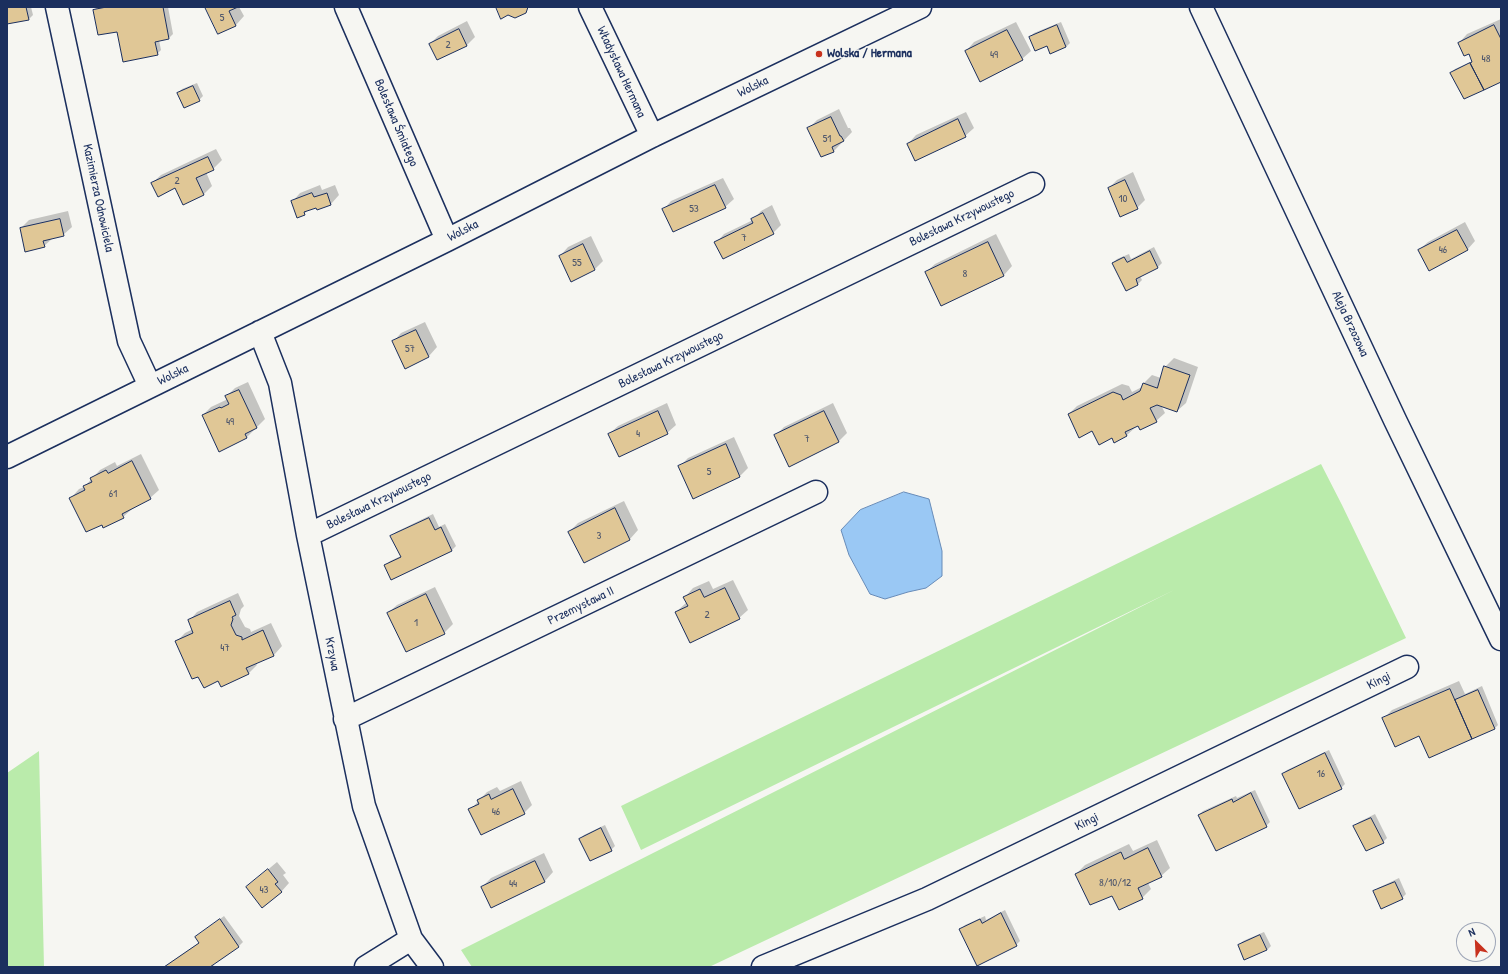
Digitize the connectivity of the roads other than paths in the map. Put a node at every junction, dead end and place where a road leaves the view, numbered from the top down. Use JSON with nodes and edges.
{"nodes":[{"id":1,"x":57,"y":7,"type":"edge"},
{"id":2,"x":346,"y":7,"type":"edge"},
{"id":3,"x":590,"y":7,"type":"edge"},
{"id":4,"x":920,"y":7,"type":"edge"},
{"id":5,"x":1201,"y":7,"type":"edge"},
{"id":6,"x":652,"y":136,"type":"junction"},
{"id":7,"x":1033,"y":184,"type":"dead end"},
{"id":8,"x":447,"y":240,"type":"junction"},
{"id":9,"x":260,"y":332,"type":"junction"},
{"id":10,"x":150,"y":386,"type":"junction"},
{"id":11,"x":7,"y":457,"type":"edge"},
{"id":12,"x":816,"y":492,"type":"dead end"},
{"id":13,"x":308,"y":535,"type":"junction"},
{"id":14,"x":1501,"y":639,"type":"edge"},
{"id":15,"x":1407,"y":667,"type":"dead end"},
{"id":16,"x":346,"y":719,"type":"junction"},
{"id":17,"x":412,"y":939,"type":"junction"},
{"id":18,"x":366,"y":967,"type":"edge"},
{"id":19,"x":432,"y":967,"type":"edge"},
{"id":20,"x":763,"y":967,"type":"edge"}],
"edges":[{"from":1,"to":10,"type":"street","name":"Kazimierza Odnowiciela"},
{"from":2,"to":8,"type":"street","name":"Bolesława Śmiałego"},
{"from":3,"to":6,"type":"street","name":"Władysława Hermana"},
{"from":4,"to":6,"type":"street","name":"Wolska"},
{"from":5,"to":14,"type":"street","name":"Aleja Brzozowa"},
{"from":6,"to":8,"type":"street","name":"Wolska"},
{"from":7,"to":13,"type":"street","name":"Bolesława Krzywoustego"},
{"from":8,"to":9,"type":"street","name":"Wolska"},
{"from":9,"to":10,"type":"street","name":"Wolska"},
{"from":9,"to":13,"type":"street","name":"Krzywa"},
{"from":10,"to":11,"type":"street","name":"Wolska"},
{"from":12,"to":16,"type":"street","name":"Przemysława II"},
{"from":13,"to":16,"type":"street","name":"Krzywa"},
{"from":15,"to":20,"type":"street","name":"Kingi"},
{"from":16,"to":17,"type":"street","name":"Krzywa"},
{"from":17,"to":18,"type":"street"},
{"from":17,"to":19,"type":"street","name":"Krzywa"}]}
